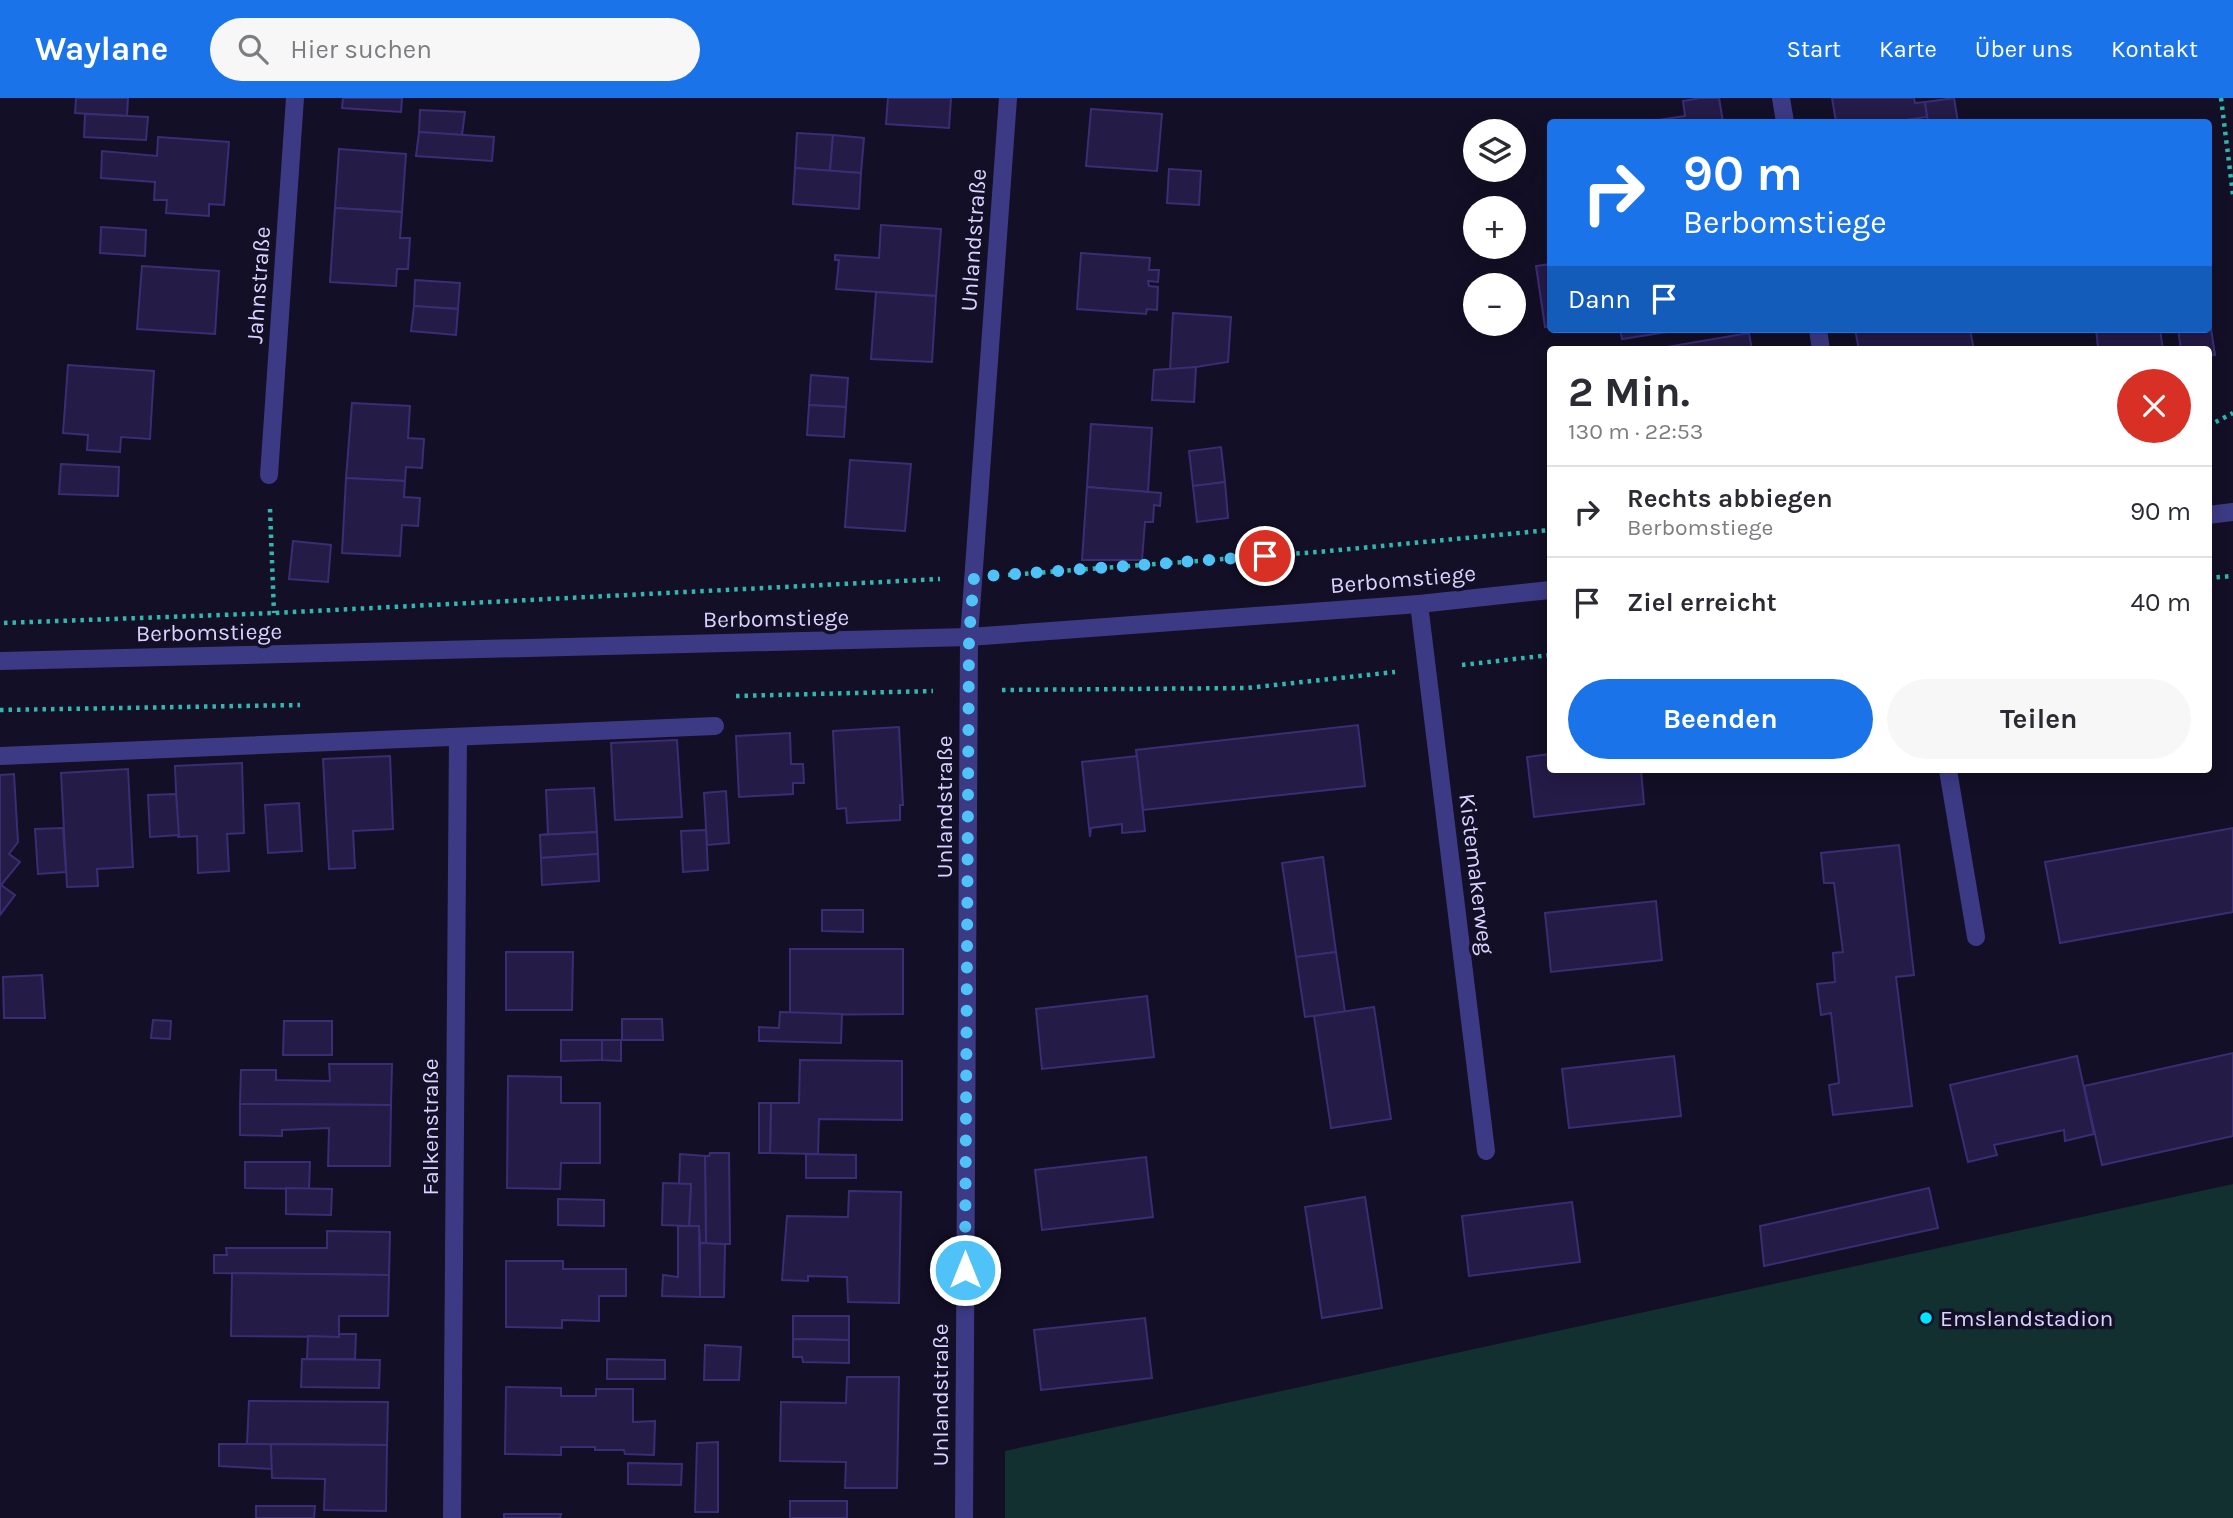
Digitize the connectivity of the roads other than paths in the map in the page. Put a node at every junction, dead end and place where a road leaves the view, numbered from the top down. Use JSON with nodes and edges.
{"nodes":[{"id":1,"x":295,"y":98,"type":"edge"},
{"id":2,"x":1008,"y":98,"type":"edge"},
{"id":3,"x":1781,"y":98,"type":"edge"},
{"id":4,"x":1784,"y":119,"type":"edge"},
{"id":5,"x":269,"y":475,"type":"road end"},
{"id":6,"x":2233,"y":512,"type":"edge"},
{"id":7,"x":2212,"y":515,"type":"edge"},
{"id":8,"x":1547,"y":590,"type":"edge"},
{"id":9,"x":1419,"y":604,"type":"junction"},
{"id":10,"x":969,"y":637,"type":"junction"},
{"id":11,"x":0,"y":662,"type":"edge"},
{"id":12,"x":715,"y":726,"type":"dead end"},
{"id":13,"x":458,"y":737,"type":"junction"},
{"id":14,"x":0,"y":756,"type":"edge"},
{"id":15,"x":1949,"y":773,"type":"edge"},
{"id":16,"x":1976,"y":937,"type":"dead end"},
{"id":17,"x":1486,"y":1151,"type":"dead end"},
{"id":18,"x":452,"y":1518,"type":"edge"},
{"id":19,"x":964,"y":1518,"type":"edge"}],
"edges":[{"from":1,"to":5,"type":"street","name":"Jahnstraße"},
{"from":2,"to":10,"type":"street","name":"Unlandstraße"},
{"from":3,"to":4,"type":"street"},
{"from":6,"to":7,"type":"street"},
{"from":8,"to":9,"type":"street","name":"Berbomstiege"},
{"from":9,"to":10,"type":"street","name":"Berbomstiege"},
{"from":9,"to":17,"type":"street","name":"Kistemakerweg"},
{"from":10,"to":11,"type":"street","name":"Berbomstiege"},
{"from":10,"to":19,"type":"street","name":"Unlandstraße"},
{"from":12,"to":13,"type":"street"},
{"from":13,"to":14,"type":"street"},
{"from":13,"to":18,"type":"street","name":"Falkenstraße"},
{"from":15,"to":16,"type":"street"}]}
